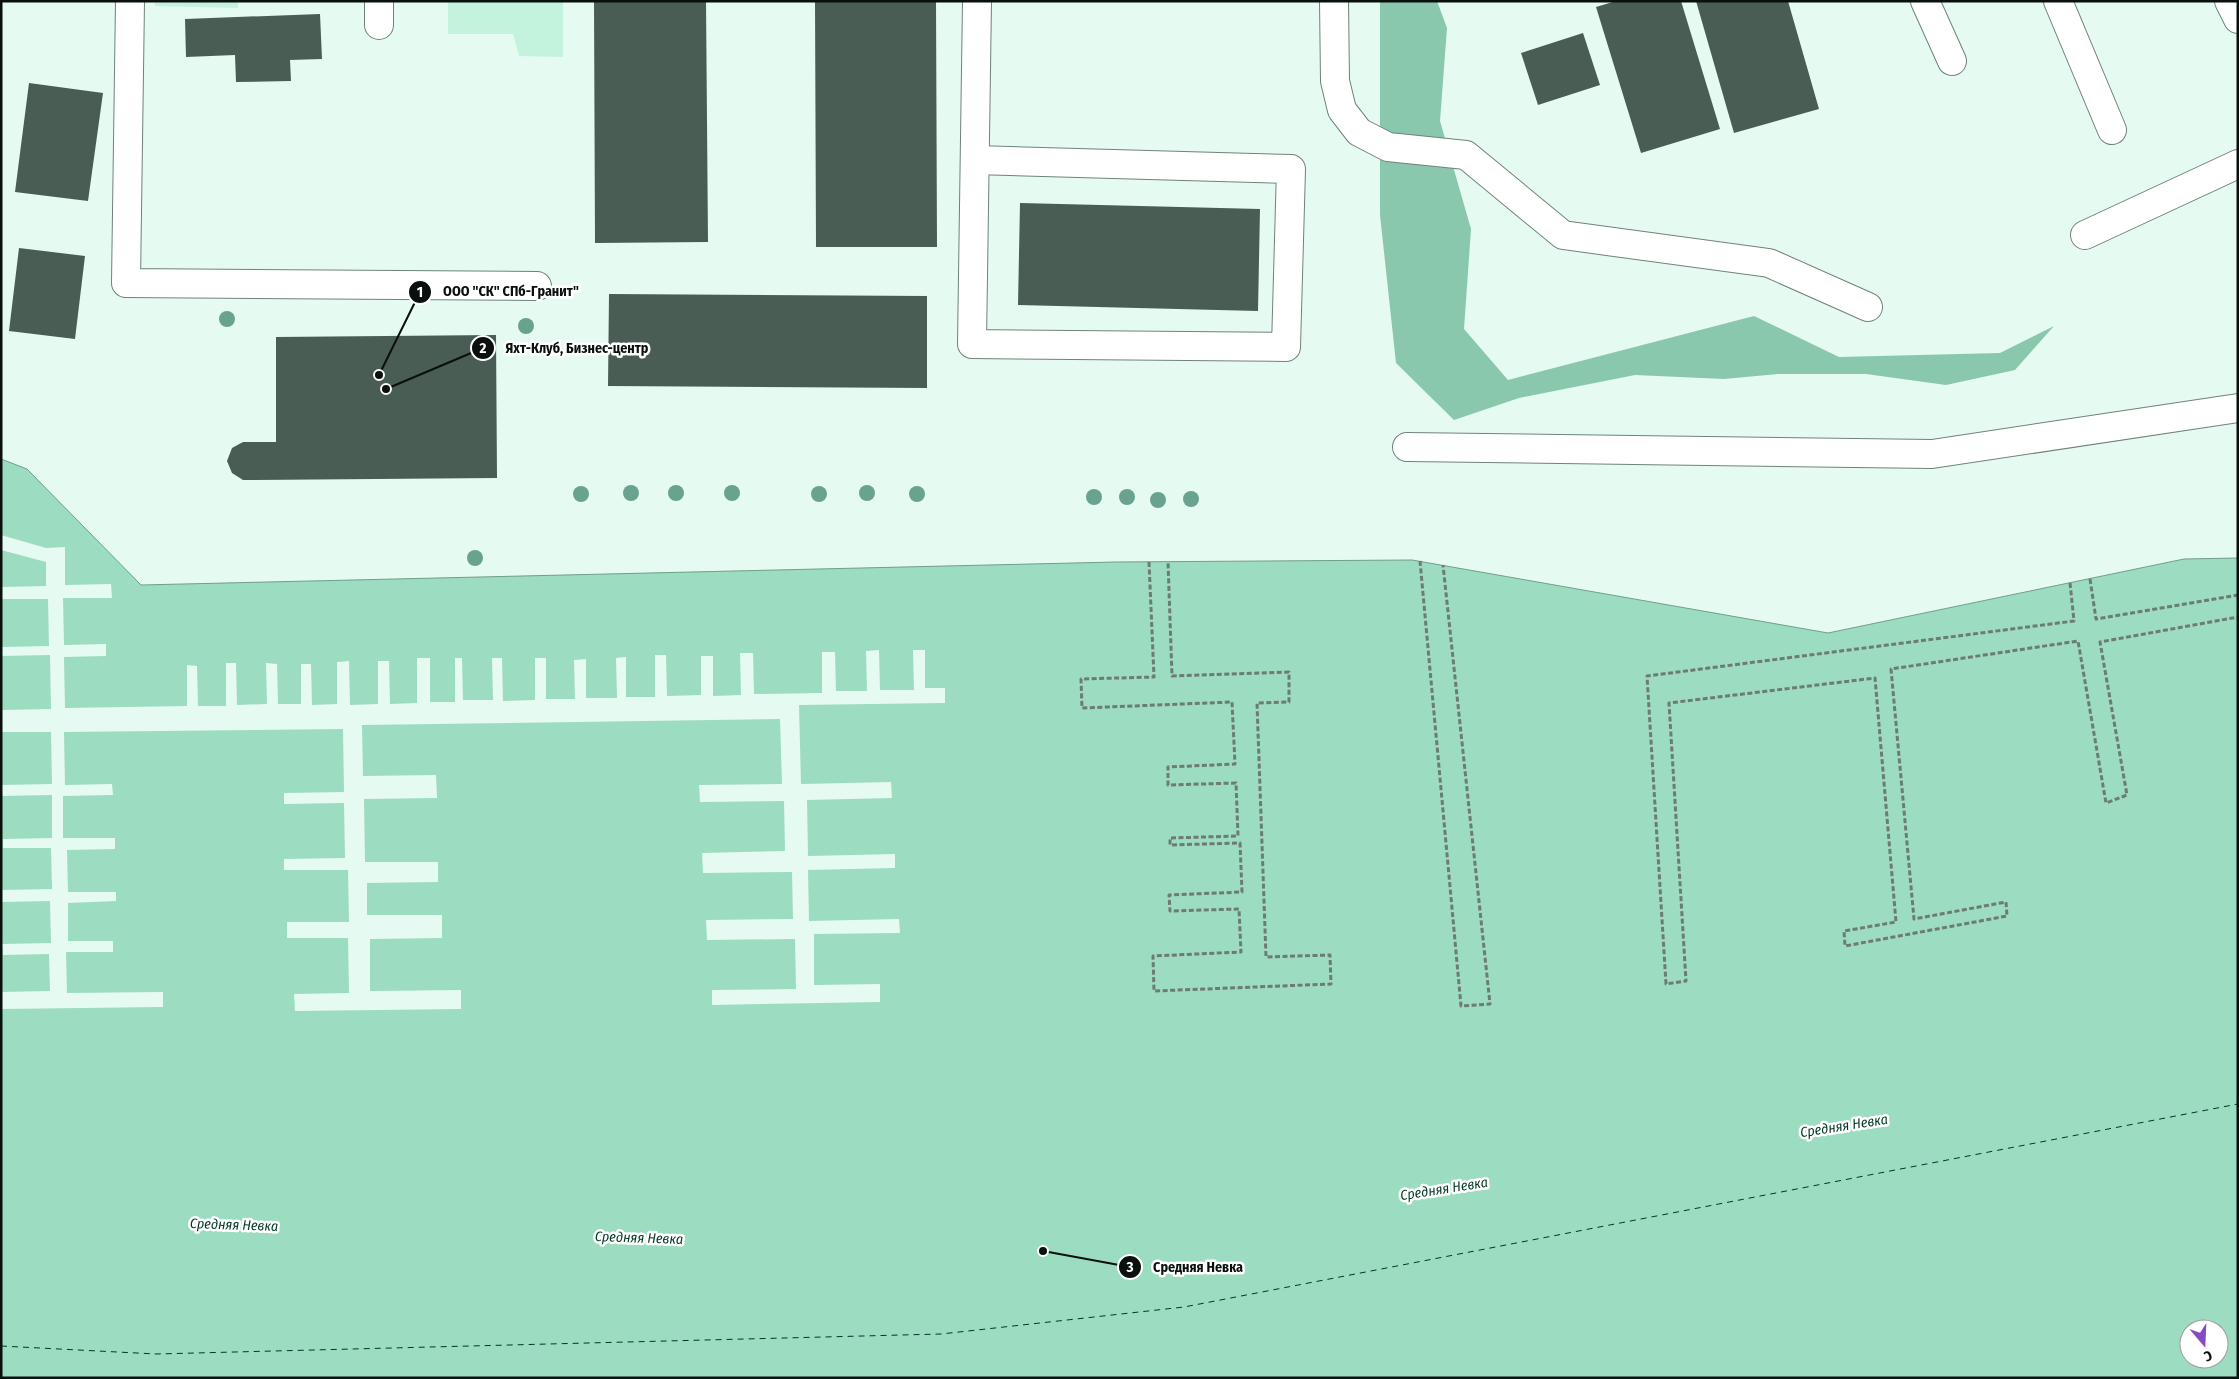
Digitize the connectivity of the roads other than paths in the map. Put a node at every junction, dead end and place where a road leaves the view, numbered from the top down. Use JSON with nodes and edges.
{"nodes":[{"id":1,"x":130,"y":1,"type":"edge"},
{"id":2,"x":977,"y":1,"type":"edge"},
{"id":3,"x":1334,"y":1,"type":"edge"},
{"id":4,"x":1925,"y":1,"type":"edge"},
{"id":5,"x":2058,"y":1,"type":"edge"},
{"id":6,"x":2229,"y":1,"type":"edge"},
{"id":7,"x":2238,"y":19,"type":"edge"},
{"id":8,"x":1952,"y":62,"type":"dead end"},
{"id":9,"x":2112,"y":130,"type":"dead end"},
{"id":10,"x":975,"y":160,"type":"junction"},
{"id":11,"x":2238,"y":164,"type":"edge"},
{"id":12,"x":2085,"y":235,"type":"dead end"},
{"id":13,"x":537,"y":286,"type":"dead end"},
{"id":14,"x":1868,"y":307,"type":"dead end"},
{"id":15,"x":2238,"y":408,"type":"edge"},
{"id":16,"x":1407,"y":447,"type":"dead end"}],
"edges":[{"from":1,"to":13,"type":"lane"},
{"from":2,"to":10,"type":"lane"},
{"from":3,"to":14,"type":"lane"},
{"from":4,"to":8,"type":"lane"},
{"from":5,"to":9,"type":"lane"},
{"from":6,"to":7,"type":"lane"},
{"from":10,"to":10,"type":"lane"},
{"from":11,"to":12,"type":"lane"},
{"from":15,"to":16,"type":"lane"}]}
